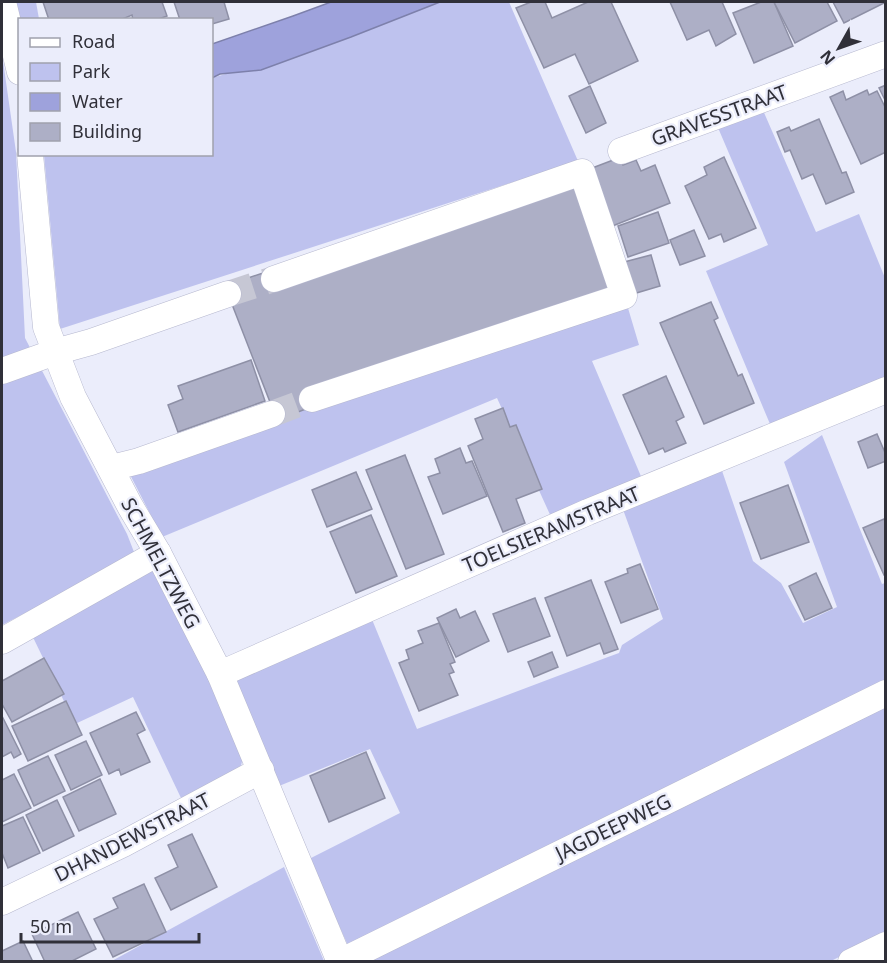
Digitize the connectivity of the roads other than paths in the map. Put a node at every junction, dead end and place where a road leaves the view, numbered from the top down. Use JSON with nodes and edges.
{"nodes":[{"id":1,"x":3,"y":2,"type":"edge"},
{"id":2,"x":885,"y":54,"type":"edge"},
{"id":3,"x":18,"y":64,"type":"edge"},
{"id":4,"x":621,"y":151,"type":"dead end"},
{"id":5,"x":30,"y":156,"type":"edge"},
{"id":6,"x":274,"y":279,"type":"tunnel mouth"},
{"id":7,"x":228,"y":294,"type":"tunnel mouth"},
{"id":8,"x":56,"y":352,"type":"junction"},
{"id":9,"x":2,"y":371,"type":"edge"},
{"id":10,"x":885,"y":390,"type":"edge"},
{"id":11,"x":312,"y":399,"type":"tunnel mouth"},
{"id":12,"x":272,"y":414,"type":"tunnel mouth"},
{"id":13,"x":111,"y":468,"type":"junction"},
{"id":14,"x":158,"y":553,"type":"junction"},
{"id":15,"x":2,"y":641,"type":"edge"},
{"id":16,"x":220,"y":675,"type":"junction"},
{"id":17,"x":885,"y":693,"type":"edge"},
{"id":18,"x":261,"y":770,"type":"junction"},
{"id":19,"x":2,"y":902,"type":"edge"},
{"id":20,"x":885,"y":945,"type":"edge"},
{"id":21,"x":340,"y":962,"type":"edge"},
{"id":22,"x":851,"y":962,"type":"edge"}],
"edges":[{"from":1,"to":3,"type":"street"},
{"from":2,"to":4,"type":"street","name":"GRAVESSTRAAT"},
{"from":5,"to":8,"type":"street","name":"SCHMELTZWEG"},
{"from":6,"to":11,"type":"street"},
{"from":7,"to":8,"type":"street"},
{"from":8,"to":9,"type":"street"},
{"from":8,"to":13,"type":"street","name":"SCHMELTZWEG"},
{"from":10,"to":16,"type":"street","name":"TOELSIERAMSTRAAT"},
{"from":12,"to":13,"type":"street"},
{"from":13,"to":14,"type":"street","name":"SCHMELTZWEG"},
{"from":14,"to":15,"type":"street"},
{"from":14,"to":16,"type":"street","name":"SCHMELTZWEG"},
{"from":16,"to":18,"type":"street","name":"SCHMELTZWEG"},
{"from":17,"to":21,"type":"street","name":"JAGDEEPWEG"},
{"from":18,"to":19,"type":"street","name":"DHANDEWSTRAAT"},
{"from":18,"to":21,"type":"street","name":"SCHMELTZWEG"},
{"from":20,"to":22,"type":"street"}]}
